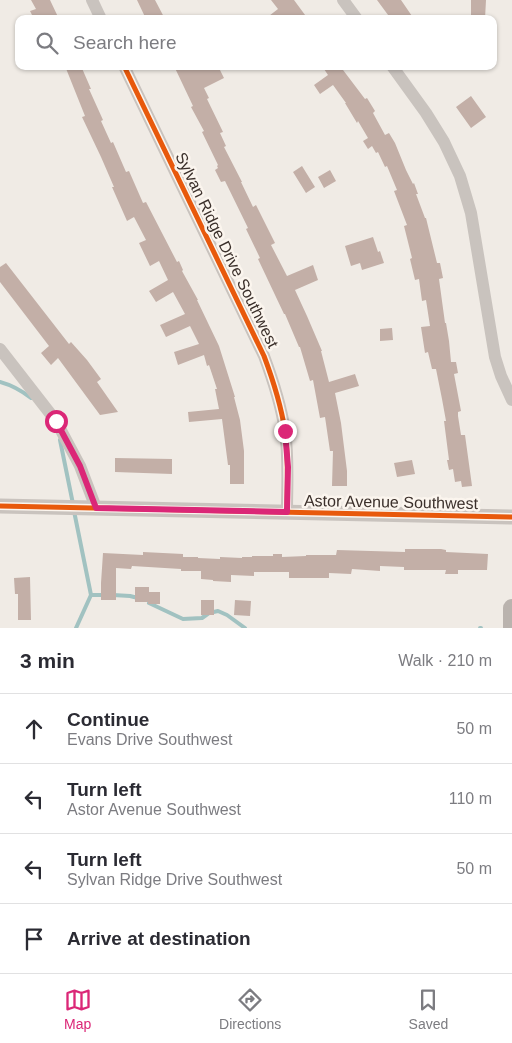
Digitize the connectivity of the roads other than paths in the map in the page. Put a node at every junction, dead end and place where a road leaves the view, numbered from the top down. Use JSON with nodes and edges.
{"nodes":[{"id":1,"x":92,"y":0,"type":"edge"},
{"id":2,"x":343,"y":0,"type":"edge"},
{"id":3,"x":99,"y":15,"type":"edge"},
{"id":4,"x":353,"y":15,"type":"edge"},
{"id":5,"x":126,"y":70,"type":"edge"},
{"id":6,"x":395,"y":70,"type":"edge"},
{"id":7,"x":0,"y":348,"type":"edge"},
{"id":8,"x":512,"y":400,"type":"edge"},
{"id":9,"x":0,"y":506,"type":"edge"},
{"id":10,"x":96,"y":508,"type":"junction"},
{"id":11,"x":287,"y":512,"type":"junction"},
{"id":12,"x":512,"y":518,"type":"edge"},
{"id":13,"x":512,"y":608,"type":"edge"},
{"id":14,"x":512,"y":628,"type":"edge"}],
"edges":[{"from":1,"to":3,"type":"street"},
{"from":2,"to":4,"type":"street"},
{"from":5,"to":11,"type":"street","name":"Sylvan Ridge Drive Southwest"},
{"from":6,"to":8,"type":"street"},
{"from":7,"to":10,"type":"street"},
{"from":9,"to":10,"type":"street","name":"Astor Avenue Southwest"},
{"from":10,"to":11,"type":"street","name":"Astor Avenue Southwest"},
{"from":11,"to":12,"type":"street","name":"Astor Avenue Southwest"},
{"from":13,"to":14,"type":"main road"}]}
